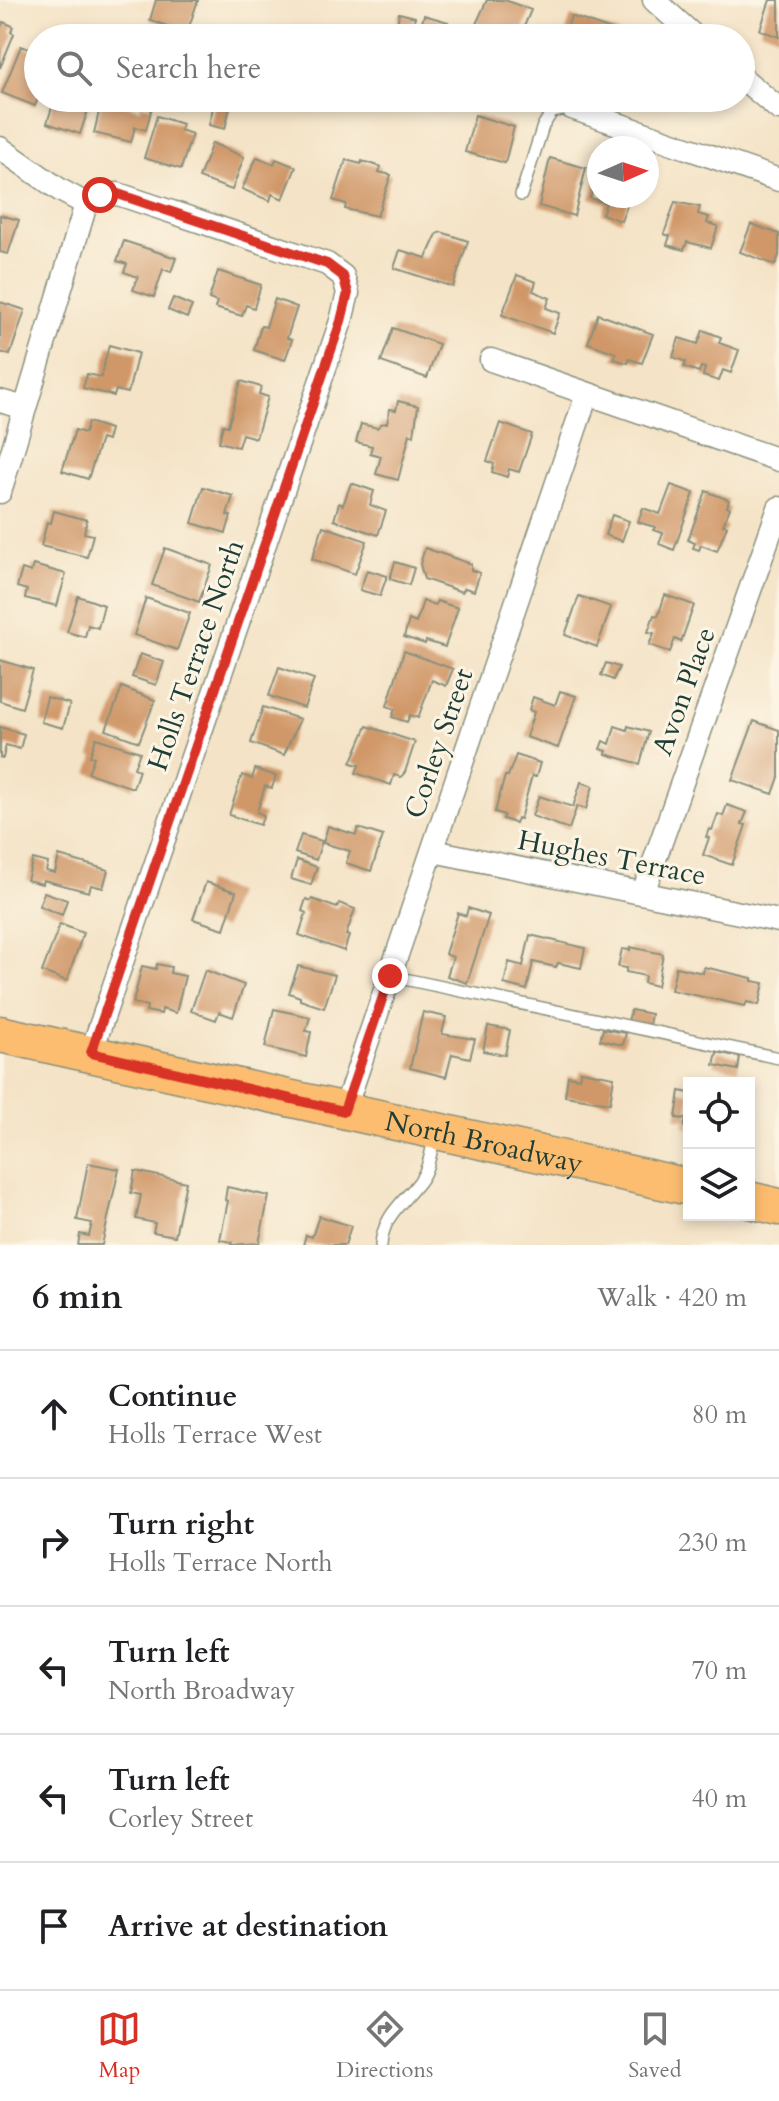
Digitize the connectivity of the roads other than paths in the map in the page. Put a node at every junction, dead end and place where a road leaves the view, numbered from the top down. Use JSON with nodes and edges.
{"nodes":[{"id":1,"x":654,"y":0,"type":"edge"},
{"id":2,"x":681,"y":24,"type":"edge"},
{"id":3,"x":755,"y":89,"type":"edge"},
{"id":4,"x":779,"y":109,"type":"edge"},
{"id":5,"x":552,"y":112,"type":"edge"},
{"id":6,"x":584,"y":112,"type":"edge"},
{"id":7,"x":0,"y":148,"type":"edge"},
{"id":8,"x":779,"y":180,"type":"edge"},
{"id":9,"x":521,"y":195,"type":"dead end"},
{"id":10,"x":86,"y":204,"type":"junction"},
{"id":11,"x":491,"y":360,"type":"dead end"},
{"id":12,"x":587,"y":394,"type":"junction"},
{"id":13,"x":0,"y":401,"type":"edge"},
{"id":14,"x":25,"y":408,"type":"junction"},
{"id":15,"x":779,"y":460,"type":"edge"},
{"id":16,"x":0,"y":492,"type":"edge"},
{"id":17,"x":779,"y":508,"type":"edge"},
{"id":18,"x":433,"y":851,"type":"junction"},
{"id":19,"x":643,"y":893,"type":"junction"},
{"id":20,"x":779,"y":921,"type":"edge"},
{"id":21,"x":390,"y":976,"type":"junction"},
{"id":22,"x":0,"y":1034,"type":"edge"},
{"id":23,"x":91,"y":1053,"type":"junction"},
{"id":24,"x":779,"y":1058,"type":"edge"},
{"id":25,"x":344,"y":1111,"type":"junction"},
{"id":26,"x":436,"y":1131,"type":"junction"},
{"id":27,"x":683,"y":1186,"type":"edge"},
{"id":28,"x":755,"y":1201,"type":"edge"},
{"id":29,"x":779,"y":1207,"type":"edge"},
{"id":30,"x":381,"y":1245,"type":"edge"}],
"edges":[{"from":1,"to":2,"type":"street"},
{"from":3,"to":4,"type":"street"},
{"from":5,"to":9,"type":"lane"},
{"from":6,"to":8,"type":"street"},
{"from":7,"to":10,"type":"street"},
{"from":10,"to":14,"type":"street"},
{"from":10,"to":23,"type":"street","name":"Holls Terrace North"},
{"from":11,"to":12,"type":"street"},
{"from":12,"to":15,"type":"street"},
{"from":12,"to":18,"type":"street","name":"Corley Street"},
{"from":13,"to":14,"type":"street"},
{"from":14,"to":16,"type":"street"},
{"from":17,"to":19,"type":"street","name":"Avon Place"},
{"from":18,"to":19,"type":"street","name":"Hughes Terrace"},
{"from":18,"to":21,"type":"street","name":"Corley Street"},
{"from":19,"to":20,"type":"street","name":"Hughes Terrace"},
{"from":21,"to":24,"type":"lane"},
{"from":21,"to":25,"type":"street","name":"Corley Street"},
{"from":22,"to":23,"type":"main road","name":"North Broadway"},
{"from":23,"to":25,"type":"main road","name":"North Broadway"},
{"from":25,"to":26,"type":"main road","name":"North Broadway"},
{"from":26,"to":27,"type":"main road","name":"North Broadway"},
{"from":26,"to":30,"type":"lane"},
{"from":28,"to":29,"type":"main road"}]}
